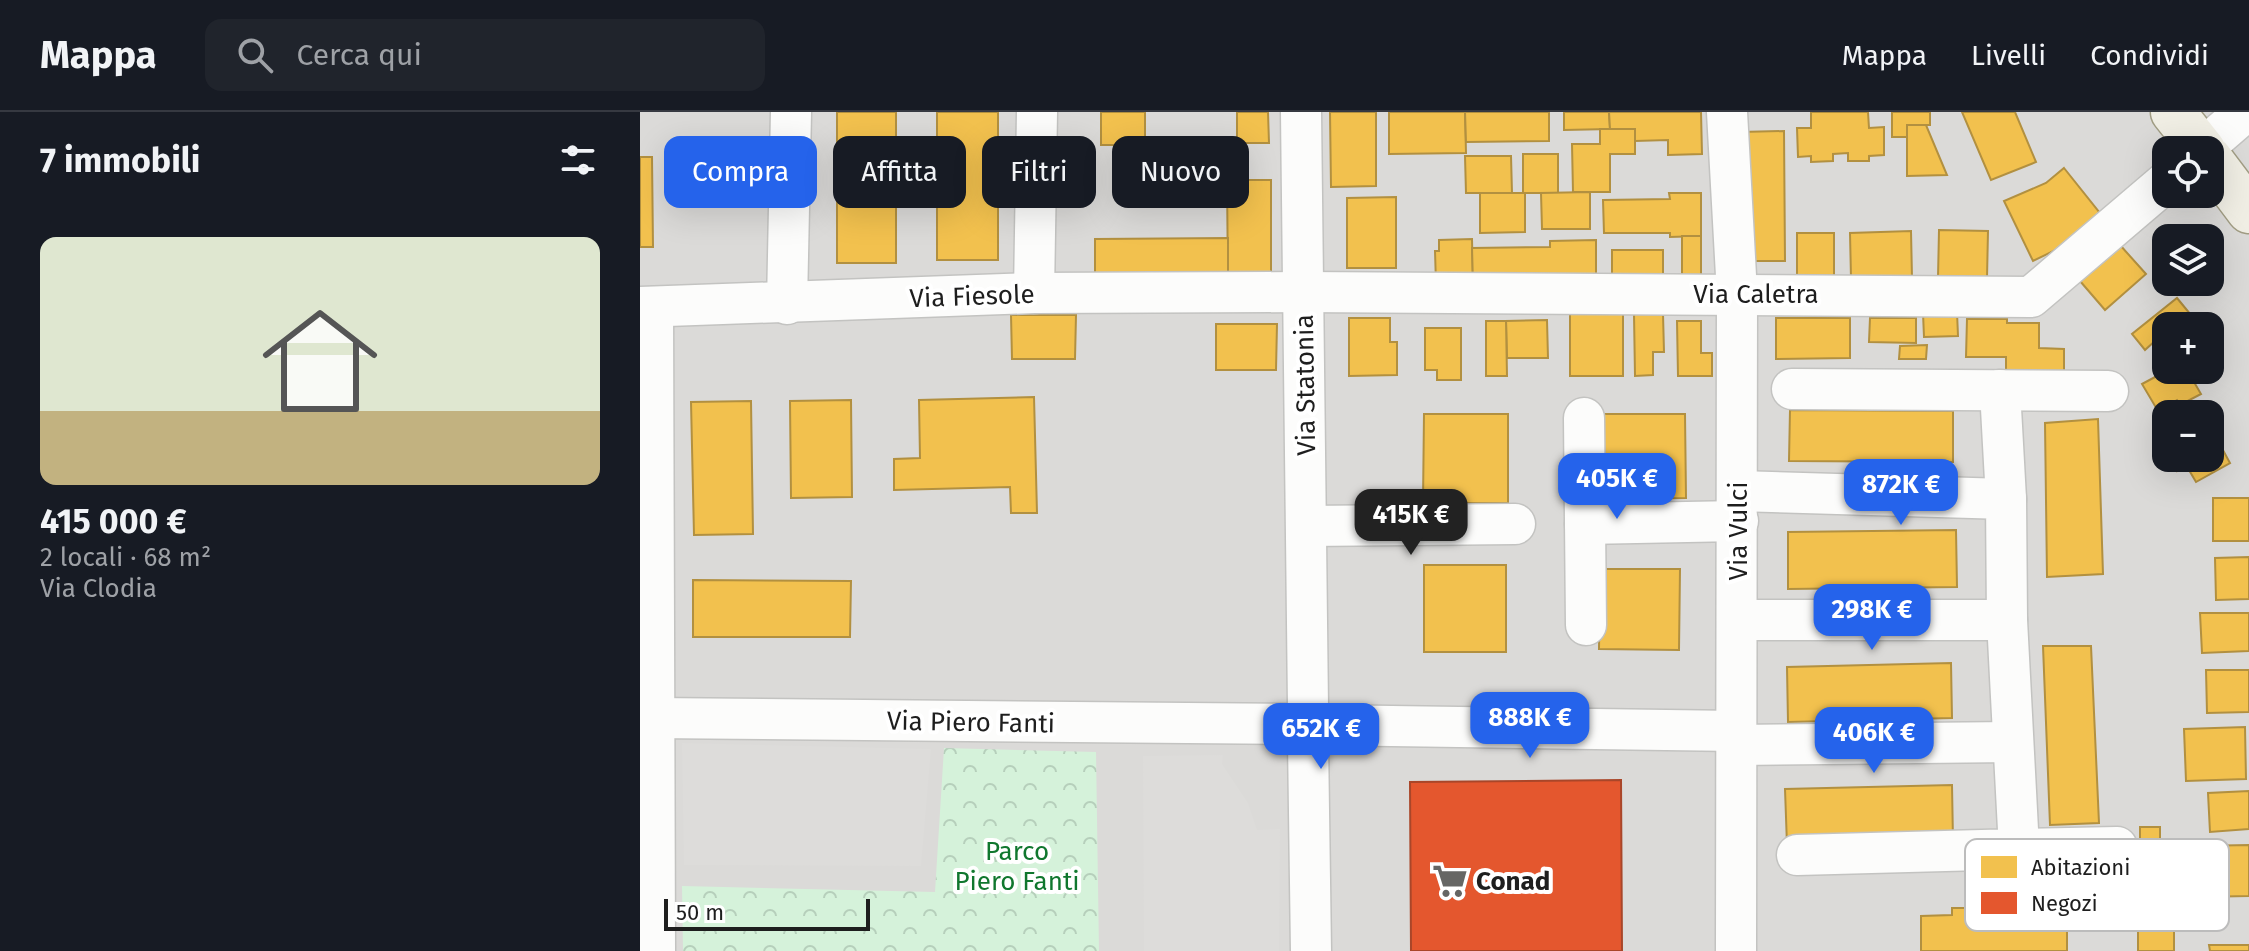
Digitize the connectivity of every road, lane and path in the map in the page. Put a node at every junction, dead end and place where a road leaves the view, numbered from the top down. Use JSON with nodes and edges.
{"nodes":[{"id":1,"x":791,"y":112,"type":"edge"},
{"id":2,"x":1037,"y":112,"type":"edge"},
{"id":3,"x":1301,"y":112,"type":"edge"},
{"id":4,"x":1727,"y":112,"type":"edge"},
{"id":5,"x":2173,"y":112,"type":"edge"},
{"id":6,"x":2245,"y":112,"type":"edge"},
{"id":7,"x":2191,"y":136,"type":"edge"},
{"id":8,"x":2218,"y":136,"type":"edge"},
{"id":9,"x":2224,"y":178,"type":"edge"},
{"id":10,"x":2152,"y":194,"type":"edge"},
{"id":11,"x":2249,"y":211,"type":"edge"},
{"id":12,"x":1304,"y":292,"type":"junction"},
{"id":13,"x":1034,"y":293,"type":"junction"},
{"id":14,"x":1737,"y":294,"type":"junction"},
{"id":15,"x":787,"y":304,"type":"junction"},
{"id":16,"x":647,"y":307,"type":"edge"},
{"id":17,"x":1792,"y":389,"type":"dead end"},
{"id":18,"x":2000,"y":390,"type":"junction"},
{"id":19,"x":2108,"y":391,"type":"dead end"},
{"id":20,"x":1584,"y":418,"type":"dead end"},
{"id":21,"x":2006,"y":499,"type":"junction"},
{"id":22,"x":1738,"y":506,"type":"junction"},
{"id":23,"x":1515,"y":524,"type":"dead end"},
{"id":24,"x":1585,"y":524,"type":"junction"},
{"id":25,"x":1307,"y":526,"type":"junction"},
{"id":26,"x":1738,"y":620,"type":"junction"},
{"id":27,"x":2007,"y":620,"type":"junction"},
{"id":28,"x":1586,"y":625,"type":"dead end"},
{"id":29,"x":652,"y":718,"type":"junction"},
{"id":30,"x":1308,"y":724,"type":"junction"},
{"id":31,"x":1736,"y":738,"type":"junction"},
{"id":32,"x":2012,"y":742,"type":"junction"},
{"id":33,"x":2018,"y":839,"type":"edge"},
{"id":34,"x":1965,"y":850,"type":"edge"},
{"id":35,"x":1797,"y":855,"type":"dead end"},
{"id":36,"x":655,"y":951,"type":"edge"},
{"id":37,"x":1311,"y":951,"type":"edge"},
{"id":38,"x":1736,"y":951,"type":"edge"}],
"edges":[{"from":1,"to":15,"type":"street"},
{"from":2,"to":13,"type":"street"},
{"from":3,"to":12,"type":"street","name":"Via Statonia"},
{"from":4,"to":14,"type":"street","name":"Via Vulci"},
{"from":5,"to":7,"type":"main road"},
{"from":6,"to":8,"type":"street"},
{"from":9,"to":11,"type":"main road"},
{"from":10,"to":14,"type":"street","name":"Via Caletra"},
{"from":12,"to":13,"type":"street","name":"Via Fiesole"},
{"from":12,"to":14,"type":"street","name":"Via Caletra"},
{"from":12,"to":25,"type":"street","name":"Via Statonia"},
{"from":13,"to":15,"type":"street","name":"Via Fiesole"},
{"from":14,"to":22,"type":"street","name":"Via Vulci"},
{"from":15,"to":16,"type":"street","name":"Via Fiesole"},
{"from":16,"to":29,"type":"street"},
{"from":17,"to":18,"type":"street"},
{"from":18,"to":19,"type":"street"},
{"from":18,"to":21,"type":"street"},
{"from":20,"to":24,"type":"street"},
{"from":21,"to":22,"type":"street"},
{"from":21,"to":27,"type":"street"},
{"from":22,"to":24,"type":"street"},
{"from":22,"to":26,"type":"street","name":"Via Vulci"},
{"from":23,"to":25,"type":"street"},
{"from":24,"to":28,"type":"street"},
{"from":25,"to":30,"type":"street","name":"Via Statonia"},
{"from":26,"to":27,"type":"street"},
{"from":26,"to":31,"type":"street","name":"Via Vulci"},
{"from":27,"to":32,"type":"street"},
{"from":29,"to":30,"type":"street","name":"Via Piero Fanti"},
{"from":29,"to":36,"type":"street"},
{"from":30,"to":31,"type":"street","name":"Via Piero Fanti"},
{"from":30,"to":37,"type":"street","name":"Via Statonia"},
{"from":31,"to":32,"type":"street","name":"Via Piero Fanti"},
{"from":31,"to":38,"type":"street","name":"Via Vulci"},
{"from":32,"to":33,"type":"street"},
{"from":34,"to":35,"type":"street"}]}
